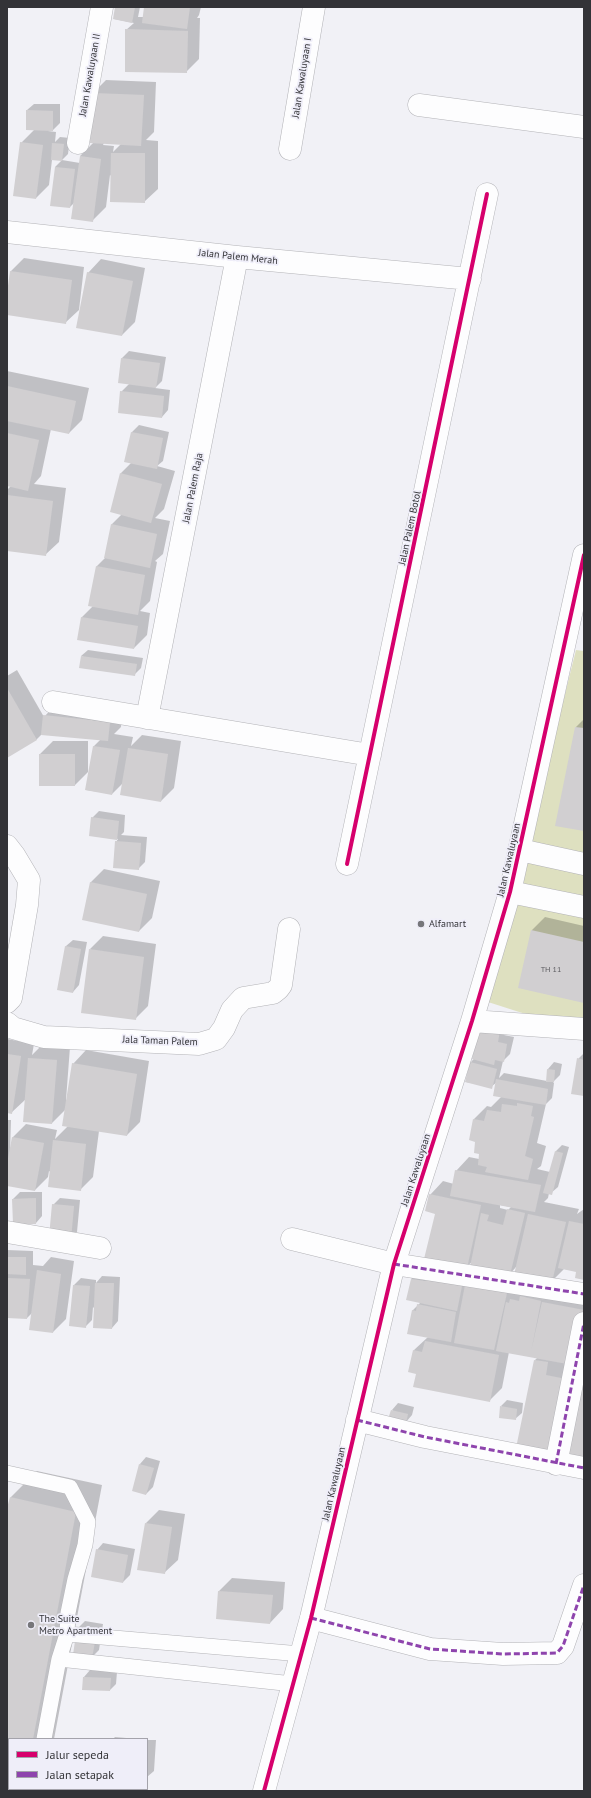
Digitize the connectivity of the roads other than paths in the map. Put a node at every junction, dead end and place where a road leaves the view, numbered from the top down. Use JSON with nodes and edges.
{"nodes":[{"id":1,"x":102,"y":7,"type":"edge"},
{"id":2,"x":314,"y":7,"type":"edge"},
{"id":3,"x":419,"y":105,"type":"dead end"},
{"id":4,"x":584,"y":127,"type":"edge"},
{"id":5,"x":78,"y":143,"type":"dead end"},
{"id":6,"x":290,"y":149,"type":"dead end"},
{"id":7,"x":487,"y":194,"type":"dead end"},
{"id":8,"x":7,"y":232,"type":"edge"},
{"id":9,"x":237,"y":257,"type":"junction"},
{"id":10,"x":470,"y":279,"type":"junction"},
{"id":11,"x":584,"y":555,"type":"edge"},
{"id":12,"x":53,"y":702,"type":"dead end"},
{"id":13,"x":147,"y":718,"type":"junction"},
{"id":14,"x":370,"y":755,"type":"junction"},
{"id":15,"x":7,"y":846,"type":"edge"},
{"id":16,"x":520,"y":850,"type":"junction"},
{"id":17,"x":347,"y":864,"type":"dead end"},
{"id":18,"x":584,"y":864,"type":"edge"},
{"id":19,"x":510,"y":892,"type":"junction"},
{"id":20,"x":584,"y":907,"type":"edge"},
{"id":21,"x":289,"y":929,"type":"dead end"},
{"id":22,"x":7,"y":1002,"type":"edge"},
{"id":23,"x":472,"y":1021,"type":"junction"},
{"id":24,"x":7,"y":1023,"type":"edge"},
{"id":25,"x":584,"y":1029,"type":"edge"},
{"id":26,"x":7,"y":1232,"type":"edge"},
{"id":27,"x":292,"y":1239,"type":"dead end"},
{"id":28,"x":100,"y":1248,"type":"dead end"},
{"id":29,"x":394,"y":1264,"type":"junction"},
{"id":30,"x":584,"y":1294,"type":"edge"},
{"id":31,"x":584,"y":1323,"type":"edge"},
{"id":32,"x":358,"y":1420,"type":"junction"},
{"id":33,"x":556,"y":1464,"type":"junction"},
{"id":34,"x":584,"y":1468,"type":"edge"},
{"id":35,"x":7,"y":1472,"type":"edge"},
{"id":36,"x":584,"y":1585,"type":"edge"},
{"id":37,"x":311,"y":1618,"type":"junction"},
{"id":38,"x":67,"y":1634,"type":"junction"},
{"id":39,"x":301,"y":1654,"type":"junction"},
{"id":40,"x":59,"y":1659,"type":"junction"},
{"id":41,"x":293,"y":1684,"type":"junction"},
{"id":42,"x":44,"y":1738,"type":"edge"},
{"id":43,"x":264,"y":1791,"type":"edge"}],
"edges":[{"from":1,"to":5,"type":"street","name":"Jalan Kawaluyaan II"},
{"from":2,"to":6,"type":"street","name":"Jalan Kawaluyaan I"},
{"from":3,"to":4,"type":"street"},
{"from":7,"to":10,"type":"street","name":"Jalan Palem Botol"},
{"from":8,"to":9,"type":"street","name":"Jalan Palem Merah"},
{"from":9,"to":10,"type":"street","name":"Jalan Palem Merah"},
{"from":9,"to":13,"type":"street","name":"Jalan Palem Raja"},
{"from":10,"to":14,"type":"street","name":"Jalan Palem Botol"},
{"from":11,"to":16,"type":"street","name":"Jalan Kawaluyaan"},
{"from":12,"to":13,"type":"street"},
{"from":13,"to":14,"type":"street"},
{"from":14,"to":17,"type":"street","name":"Jalan Palem Botol"},
{"from":15,"to":22,"type":"street"},
{"from":16,"to":18,"type":"street"},
{"from":16,"to":19,"type":"street","name":"Jalan Kawaluyaan"},
{"from":19,"to":20,"type":"street"},
{"from":19,"to":23,"type":"street","name":"Jalan Kawaluyaan"},
{"from":21,"to":24,"type":"street","name":"Jala Taman Palem"},
{"from":23,"to":25,"type":"street"},
{"from":23,"to":29,"type":"street","name":"Jalan Kawaluyaan"},
{"from":26,"to":28,"type":"street"},
{"from":27,"to":29,"type":"street"},
{"from":29,"to":30,"type":"street"},
{"from":29,"to":32,"type":"street","name":"Jalan Kawaluyaan"},
{"from":31,"to":33,"type":"street"},
{"from":32,"to":33,"type":"street"},
{"from":32,"to":37,"type":"street","name":"Jalan Kawaluyaan"},
{"from":33,"to":34,"type":"street"},
{"from":35,"to":38,"type":"lane"},
{"from":36,"to":37,"type":"street"},
{"from":37,"to":39,"type":"street","name":"Jalan Kawaluyaan"},
{"from":38,"to":39,"type":"lane"},
{"from":38,"to":40,"type":"lane"},
{"from":39,"to":41,"type":"street","name":"Jalan Kawaluyaan"},
{"from":40,"to":41,"type":"lane"},
{"from":40,"to":42,"type":"lane"},
{"from":41,"to":43,"type":"street","name":"Jalan Kawaluyaan"}]}
